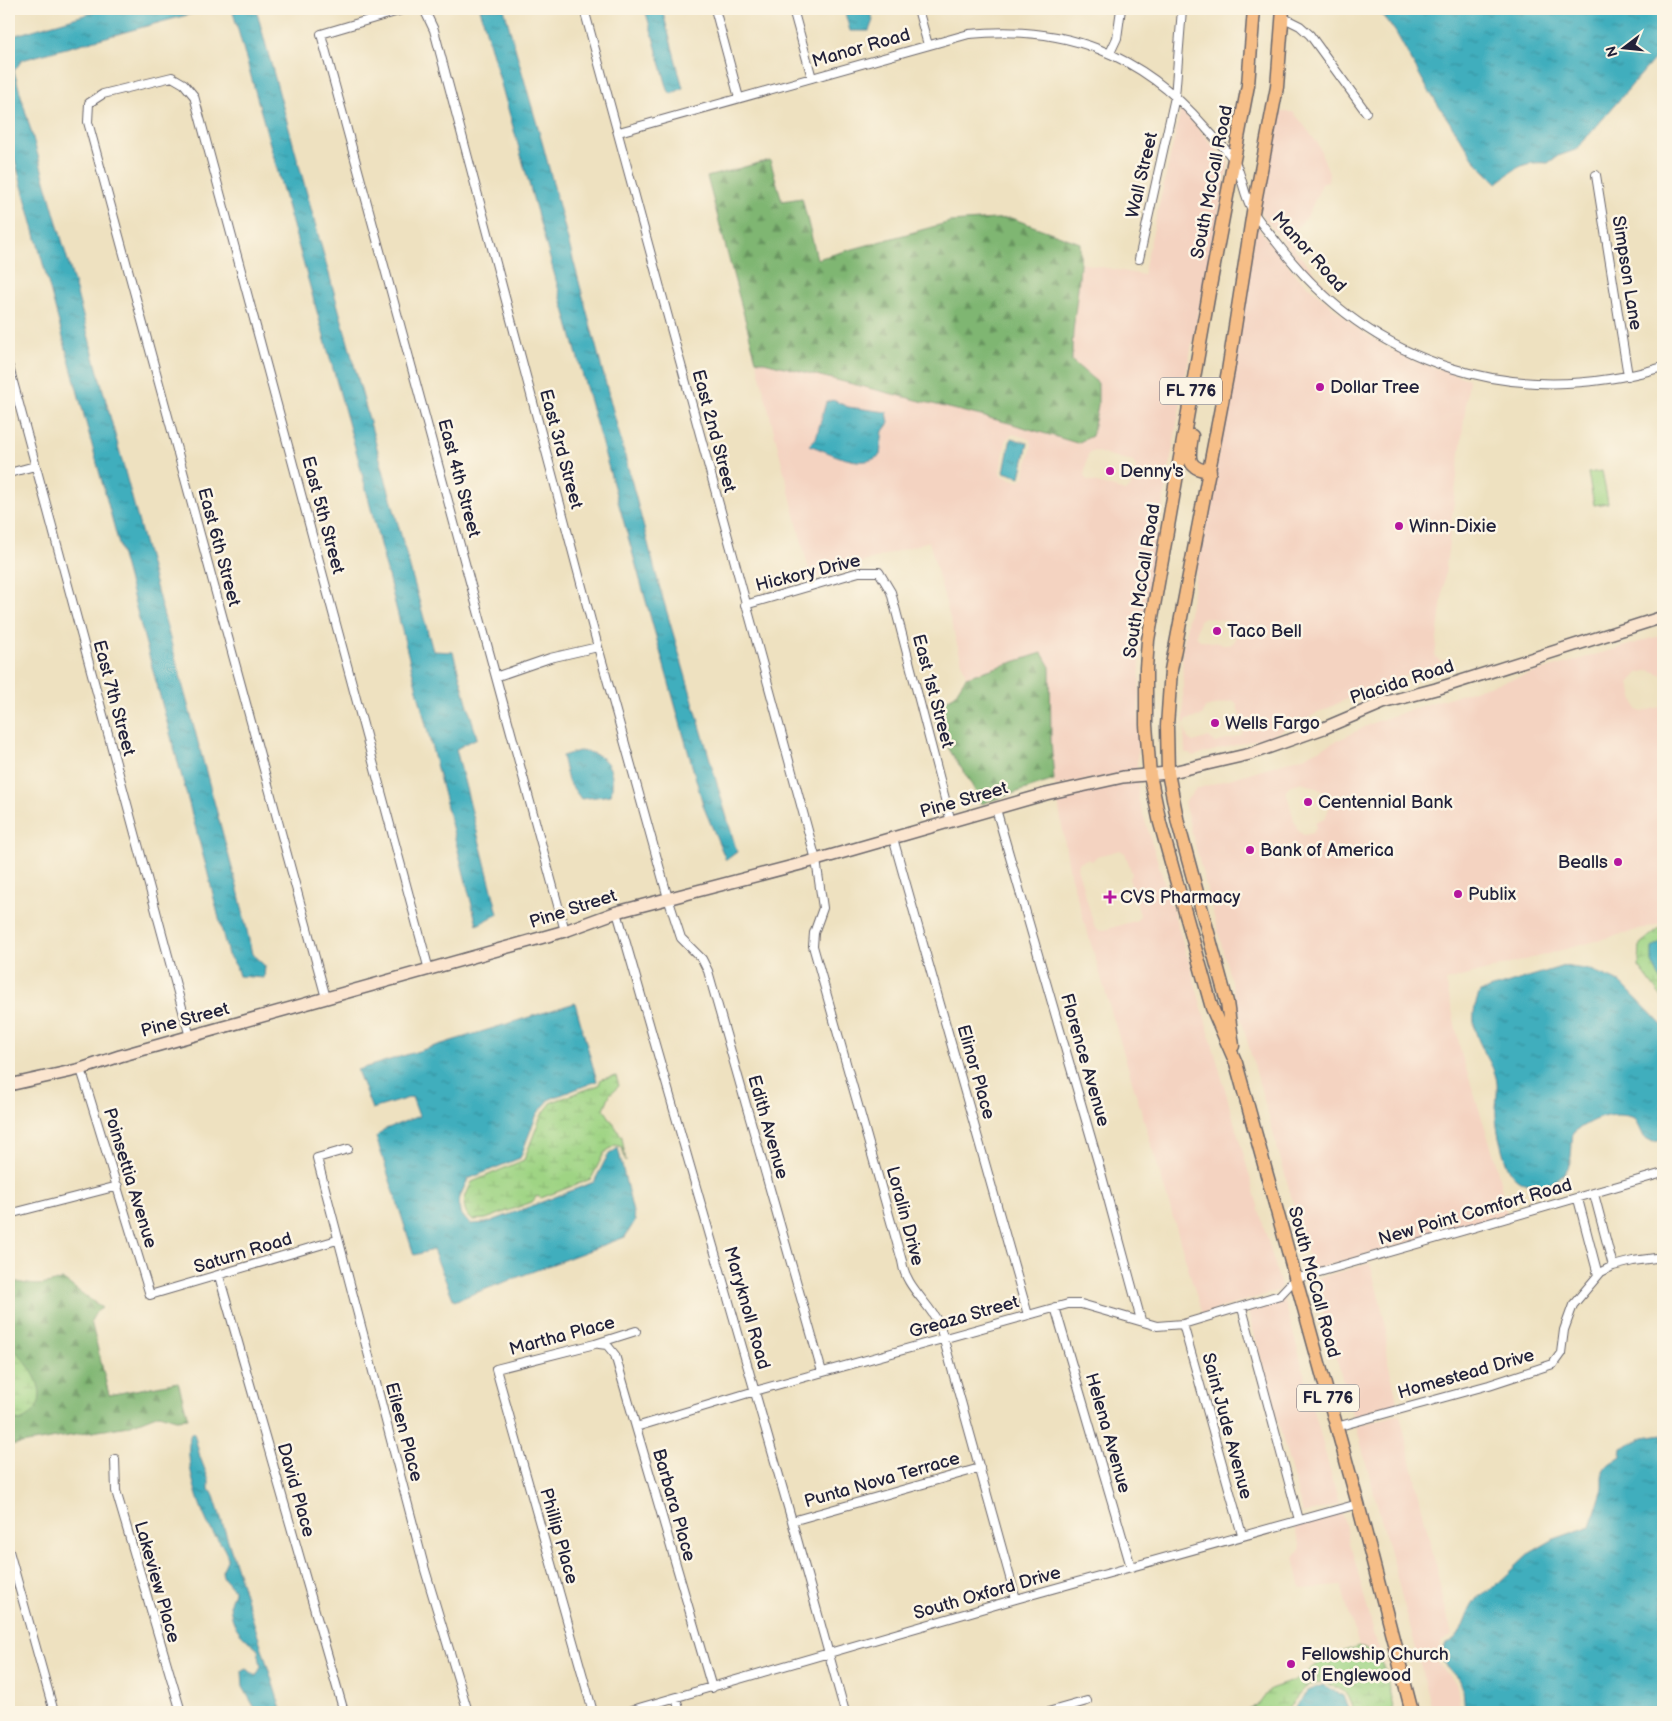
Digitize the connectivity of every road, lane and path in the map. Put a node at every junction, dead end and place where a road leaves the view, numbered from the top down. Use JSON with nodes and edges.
{"nodes":[{"id":1,"x":424,"y":9,"type":"edge"},
{"id":2,"x":584,"y":9,"type":"edge"},
{"id":3,"x":715,"y":9,"type":"edge"},
{"id":4,"x":793,"y":9,"type":"edge"},
{"id":5,"x":918,"y":9,"type":"edge"},
{"id":6,"x":1121,"y":9,"type":"edge"},
{"id":7,"x":1182,"y":9,"type":"edge"},
{"id":8,"x":1254,"y":9,"type":"edge"},
{"id":9,"x":1282,"y":13,"type":"edge"},
{"id":10,"x":928,"y":45,"type":"junction"},
{"id":11,"x":1110,"y":53,"type":"junction"},
{"id":12,"x":812,"y":78,"type":"junction"},
{"id":13,"x":1175,"y":97,"type":"junction"},
{"id":14,"x":739,"y":98,"type":"junction"},
{"id":15,"x":89,"y":103,"type":"joint"},
{"id":16,"x":1366,"y":112,"type":"dead end"},
{"id":17,"x":619,"y":132,"type":"junction"},
{"id":18,"x":1234,"y":162,"type":"junction"},
{"id":19,"x":1596,"y":175,"type":"dead end"},
{"id":20,"x":1253,"y":212,"type":"junction"},
{"id":21,"x":1138,"y":259,"type":"dead end"},
{"id":22,"x":9,"y":367,"type":"edge"},
{"id":23,"x":1663,"y":368,"type":"edge"},
{"id":24,"x":1628,"y":376,"type":"junction"},
{"id":25,"x":1191,"y":393,"type":"junction"},
{"id":26,"x":35,"y":466,"type":"junction"},
{"id":27,"x":1210,"y":471,"type":"junction"},
{"id":28,"x":9,"y":473,"type":"edge"},
{"id":29,"x":879,"y":572,"type":"joint"},
{"id":30,"x":745,"y":605,"type":"junction"},
{"id":31,"x":1663,"y":617,"type":"edge"},
{"id":32,"x":598,"y":647,"type":"junction"},
{"id":33,"x":498,"y":676,"type":"junction"},
{"id":34,"x":1168,"y":773,"type":"junction"},
{"id":35,"x":1150,"y":775,"type":"junction"},
{"id":36,"x":996,"y":809,"type":"junction"},
{"id":37,"x":951,"y":822,"type":"junction"},
{"id":38,"x":893,"y":838,"type":"junction"},
{"id":39,"x":816,"y":860,"type":"junction"},
{"id":40,"x":668,"y":898,"type":"junction"},
{"id":41,"x":617,"y":912,"type":"junction"},
{"id":42,"x":565,"y":931,"type":"junction"},
{"id":43,"x":429,"y":970,"type":"junction"},
{"id":44,"x":326,"y":998,"type":"junction"},
{"id":45,"x":190,"y":1037,"type":"junction"},
{"id":46,"x":1236,"y":1063,"type":"junction"},
{"id":47,"x":82,"y":1069,"type":"junction"},
{"id":48,"x":9,"y":1085,"type":"edge"},
{"id":49,"x":348,"y":1149,"type":"dead end"},
{"id":50,"x":1663,"y":1173,"type":"edge"},
{"id":51,"x":118,"y":1186,"type":"junction"},
{"id":52,"x":1594,"y":1194,"type":"junction"},
{"id":53,"x":1578,"y":1199,"type":"junction"},
{"id":54,"x":9,"y":1214,"type":"edge"},
{"id":55,"x":337,"y":1240,"type":"junction"},
{"id":56,"x":1663,"y":1257,"type":"edge"},
{"id":57,"x":1614,"y":1266,"type":"junction"},
{"id":58,"x":1598,"y":1275,"type":"junction"},
{"id":59,"x":219,"y":1276,"type":"junction"},
{"id":60,"x":1295,"y":1279,"type":"junction"},
{"id":61,"x":154,"y":1295,"type":"joint"},
{"id":62,"x":1056,"y":1307,"type":"junction"},
{"id":63,"x":1242,"y":1308,"type":"junction"},
{"id":64,"x":1028,"y":1315,"type":"junction"},
{"id":65,"x":1141,"y":1320,"type":"junction"},
{"id":66,"x":1183,"y":1324,"type":"junction"},
{"id":67,"x":636,"y":1331,"type":"dead end"},
{"id":68,"x":944,"y":1338,"type":"junction"},
{"id":69,"x":596,"y":1344,"type":"junction"},
{"id":70,"x":496,"y":1369,"type":"joint"},
{"id":71,"x":822,"y":1372,"type":"junction"},
{"id":72,"x":755,"y":1391,"type":"junction"},
{"id":73,"x":636,"y":1427,"type":"junction"},
{"id":74,"x":1336,"y":1427,"type":"junction"},
{"id":75,"x":115,"y":1459,"type":"dead end"},
{"id":76,"x":980,"y":1468,"type":"junction"},
{"id":77,"x":1358,"y":1504,"type":"junction"},
{"id":78,"x":1299,"y":1520,"type":"junction"},
{"id":79,"x":792,"y":1521,"type":"junction"},
{"id":80,"x":1242,"y":1536,"type":"junction"},
{"id":81,"x":9,"y":1551,"type":"edge"},
{"id":82,"x":1131,"y":1567,"type":"junction"},
{"id":83,"x":1016,"y":1599,"type":"junction"},
{"id":84,"x":829,"y":1655,"type":"junction"},
{"id":85,"x":712,"y":1688,"type":"junction"},
{"id":86,"x":676,"y":1698,"type":"junction"},
{"id":87,"x":1087,"y":1701,"type":"dead end"},
{"id":88,"x":54,"y":1712,"type":"edge"},
{"id":89,"x":181,"y":1712,"type":"edge"},
{"id":90,"x":344,"y":1712,"type":"edge"},
{"id":91,"x":468,"y":1712,"type":"edge"},
{"id":92,"x":593,"y":1712,"type":"edge"},
{"id":93,"x":625,"y":1712,"type":"edge"},
{"id":94,"x":680,"y":1712,"type":"edge"},
{"id":95,"x":845,"y":1712,"type":"edge"},
{"id":96,"x":1048,"y":1712,"type":"edge"},
{"id":97,"x":1412,"y":1712,"type":"edge"}],
"edges":[{"from":1,"to":32,"type":"street","name":"East 3rd Street"},
{"from":1,"to":33,"type":"street","name":"East 4th Street"},
{"from":2,"to":17,"type":"street","name":"East 2nd Street"},
{"from":3,"to":14,"type":"street"},
{"from":4,"to":12,"type":"street"},
{"from":5,"to":10,"type":"street"},
{"from":6,"to":11,"type":"street"},
{"from":7,"to":13,"type":"street","name":"Wall Street"},
{"from":8,"to":18,"type":"main road","name":"South McCall Road","number":"FL 776"},
{"from":9,"to":16,"type":"street"},
{"from":9,"to":20,"type":"main road","name":"South McCall Road","number":"FL 776"},
{"from":10,"to":11,"type":"street","name":"Manor Road"},
{"from":10,"to":12,"type":"street","name":"Manor Road"},
{"from":11,"to":13,"type":"street","name":"Manor Road"},
{"from":12,"to":14,"type":"street","name":"Manor Road"},
{"from":13,"to":18,"type":"street","name":"Manor Road"},
{"from":13,"to":21,"type":"street","name":"Wall Street"},
{"from":14,"to":17,"type":"street","name":"Manor Road"},
{"from":15,"to":43,"type":"street","name":"East 5th Street"},
{"from":15,"to":44,"type":"street","name":"East 6th Street"},
{"from":17,"to":30,"type":"street","name":"East 2nd Street"},
{"from":18,"to":20,"type":"street","name":"Manor Road"},
{"from":18,"to":25,"type":"main road","name":"South McCall Road","number":"FL 776"},
{"from":19,"to":24,"type":"street","name":"Simpson Lane"},
{"from":20,"to":24,"type":"street","name":"Manor Road"},
{"from":20,"to":27,"type":"main road","name":"South McCall Road","number":"FL 776"},
{"from":22,"to":26,"type":"street","name":"East 7th Street"},
{"from":23,"to":24,"type":"street","name":"Manor Road"},
{"from":25,"to":27,"type":"main road"},
{"from":25,"to":35,"type":"main road","name":"South McCall Road","number":"FL 776"},
{"from":26,"to":28,"type":"street"},
{"from":26,"to":45,"type":"street","name":"East 7th Street"},
{"from":27,"to":34,"type":"main road","name":"South McCall Road","number":"FL 776"},
{"from":29,"to":30,"type":"street","name":"Hickory Drive"},
{"from":29,"to":37,"type":"street","name":"East 1st Street"},
{"from":30,"to":39,"type":"street","name":"East 2nd Street"},
{"from":31,"to":34,"type":"main road","name":"Placida Road"},
{"from":32,"to":33,"type":"street"},
{"from":32,"to":40,"type":"street","name":"East 3rd Street"},
{"from":33,"to":42,"type":"street","name":"East 4th Street"},
{"from":34,"to":35,"type":"main road","name":"Placida Road"},
{"from":34,"to":46,"type":"main road","name":"South McCall Road","number":"FL 776"},
{"from":35,"to":36,"type":"main road","name":"Pine Street"},
{"from":35,"to":46,"type":"main road","name":"South McCall Road","number":"FL 776"},
{"from":36,"to":37,"type":"main road","name":"Pine Street"},
{"from":36,"to":65,"type":"street","name":"Florence Avenue"},
{"from":37,"to":38,"type":"main road","name":"Pine Street"},
{"from":38,"to":39,"type":"main road","name":"Pine Street"},
{"from":38,"to":64,"type":"street","name":"Elinor Place"},
{"from":39,"to":40,"type":"main road","name":"Pine Street"},
{"from":39,"to":68,"type":"street","name":"Loralin Drive"},
{"from":40,"to":41,"type":"main road","name":"Pine Street"},
{"from":40,"to":71,"type":"street","name":"Edith Avenue"},
{"from":41,"to":42,"type":"main road","name":"Pine Street"},
{"from":41,"to":72,"type":"street","name":"Maryknoll Road"},
{"from":42,"to":43,"type":"main road","name":"Pine Street"},
{"from":43,"to":44,"type":"main road","name":"Pine Street"},
{"from":44,"to":45,"type":"main road","name":"Pine Street"},
{"from":45,"to":47,"type":"main road","name":"Pine Street"},
{"from":46,"to":60,"type":"main road","name":"South McCall Road","number":"FL 776"},
{"from":47,"to":48,"type":"main road","name":"Pine Street"},
{"from":47,"to":51,"type":"street","name":"Poinsettia Avenue"},
{"from":49,"to":55,"type":"street","name":"Eileen Place"},
{"from":50,"to":52,"type":"street","name":"New Point Comfort Road"},
{"from":51,"to":54,"type":"street"},
{"from":51,"to":61,"type":"street","name":"Poinsettia Avenue"},
{"from":52,"to":53,"type":"street","name":"New Point Comfort Road"},
{"from":52,"to":57,"type":"street"},
{"from":53,"to":58,"type":"street"},
{"from":53,"to":60,"type":"street","name":"New Point Comfort Road"},
{"from":55,"to":59,"type":"street","name":"Saturn Road"},
{"from":55,"to":91,"type":"street","name":"Eileen Place"},
{"from":56,"to":57,"type":"street","name":"Homestead Drive"},
{"from":57,"to":58,"type":"street","name":"Homestead Drive"},
{"from":58,"to":74,"type":"street","name":"Homestead Drive"},
{"from":59,"to":61,"type":"street","name":"Saturn Road"},
{"from":59,"to":90,"type":"street","name":"David Place"},
{"from":60,"to":63,"type":"street","name":"Greaza Street"},
{"from":60,"to":74,"type":"main road","name":"South McCall Road","number":"FL 776"},
{"from":62,"to":64,"type":"street","name":"Greaza Street"},
{"from":62,"to":65,"type":"street","name":"Greaza Street"},
{"from":62,"to":82,"type":"street","name":"Helena Avenue"},
{"from":63,"to":66,"type":"street","name":"Greaza Street"},
{"from":63,"to":78,"type":"street"},
{"from":64,"to":68,"type":"street","name":"Greaza Street"},
{"from":65,"to":66,"type":"street","name":"Greaza Street"},
{"from":66,"to":80,"type":"street","name":"Saint Jude Avenue"},
{"from":67,"to":69,"type":"street","name":"Martha Place"},
{"from":68,"to":71,"type":"street","name":"Greaza Street"},
{"from":68,"to":76,"type":"street","name":"Loralin Drive"},
{"from":69,"to":70,"type":"street","name":"Martha Place"},
{"from":69,"to":73,"type":"street","name":"Barbara Place"},
{"from":70,"to":92,"type":"street","name":"Phillip Place"},
{"from":71,"to":72,"type":"street","name":"Greaza Street"},
{"from":72,"to":73,"type":"street","name":"Greaza Street"},
{"from":72,"to":79,"type":"street","name":"Maryknoll Road"},
{"from":73,"to":85,"type":"street","name":"Barbara Place"},
{"from":74,"to":77,"type":"main road","name":"South McCall Road","number":"FL 776"},
{"from":75,"to":89,"type":"street","name":"Lakeview Place"},
{"from":76,"to":79,"type":"street","name":"Punta Nova Terrace"},
{"from":76,"to":83,"type":"street","name":"Loralin Drive"},
{"from":77,"to":78,"type":"street","name":"South Oxford Drive"},
{"from":77,"to":97,"type":"main road","name":"South McCall Road","number":"FL 776"},
{"from":78,"to":80,"type":"street","name":"South Oxford Drive"},
{"from":79,"to":84,"type":"street","name":"Maryknoll Road"},
{"from":80,"to":82,"type":"street","name":"South Oxford Drive"},
{"from":81,"to":88,"type":"street"},
{"from":82,"to":83,"type":"street","name":"South Oxford Drive"},
{"from":83,"to":84,"type":"street","name":"South Oxford Drive"},
{"from":84,"to":85,"type":"street","name":"South Oxford Drive"},
{"from":84,"to":95,"type":"street","name":"Maryknoll Road"},
{"from":85,"to":86,"type":"street","name":"South Oxford Drive"},
{"from":86,"to":93,"type":"street","name":"South Oxford Drive"},
{"from":86,"to":94,"type":"street"},
{"from":87,"to":96,"type":"street"}]}
